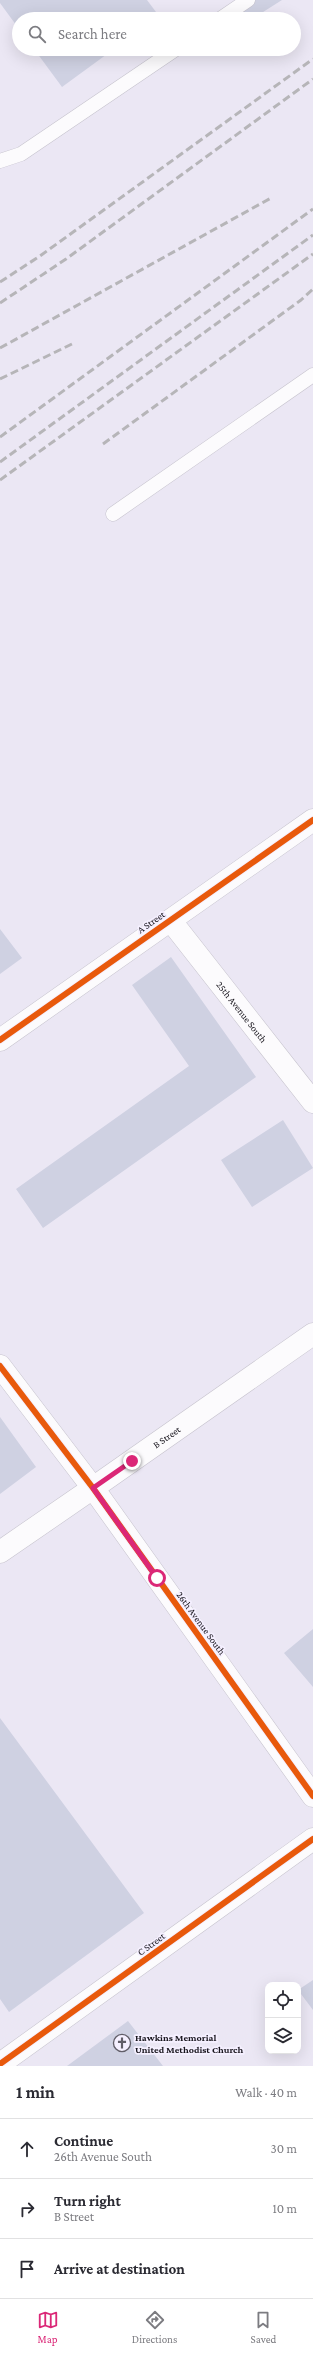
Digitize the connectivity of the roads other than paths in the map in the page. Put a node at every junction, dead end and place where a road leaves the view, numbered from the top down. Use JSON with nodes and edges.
{"nodes":[{"id":1,"x":248,"y":0,"type":"edge"},
{"id":2,"x":230,"y":12,"type":"edge"},
{"id":3,"x":166,"y":56,"type":"edge"},
{"id":4,"x":0,"y":162,"type":"edge"},
{"id":5,"x":313,"y":375,"type":"edge"},
{"id":6,"x":113,"y":514,"type":"dead end"},
{"id":7,"x":313,"y":820,"type":"edge"},
{"id":8,"x":171,"y":921,"type":"junction"},
{"id":9,"x":0,"y":1040,"type":"edge"},
{"id":10,"x":313,"y":1102,"type":"edge"},
{"id":11,"x":313,"y":1334,"type":"edge"},
{"id":12,"x":0,"y":1366,"type":"edge"},
{"id":13,"x":93,"y":1488,"type":"junction"},
{"id":14,"x":0,"y":1552,"type":"edge"},
{"id":15,"x":313,"y":1796,"type":"edge"},
{"id":16,"x":313,"y":1839,"type":"edge"},
{"id":17,"x":0,"y":2064,"type":"edge"}],
"edges":[{"from":1,"to":2,"type":"lane"},
{"from":3,"to":4,"type":"lane"},
{"from":5,"to":6,"type":"lane"},
{"from":7,"to":8,"type":"street","name":"A Street"},
{"from":8,"to":9,"type":"street","name":"A Street"},
{"from":8,"to":10,"type":"street","name":"25th Avenue South"},
{"from":11,"to":13,"type":"street","name":"B Street"},
{"from":12,"to":13,"type":"street","name":"26th Avenue South"},
{"from":13,"to":14,"type":"street","name":"B Street"},
{"from":13,"to":15,"type":"street","name":"26th Avenue South"},
{"from":16,"to":17,"type":"street","name":"C Street"}]}
